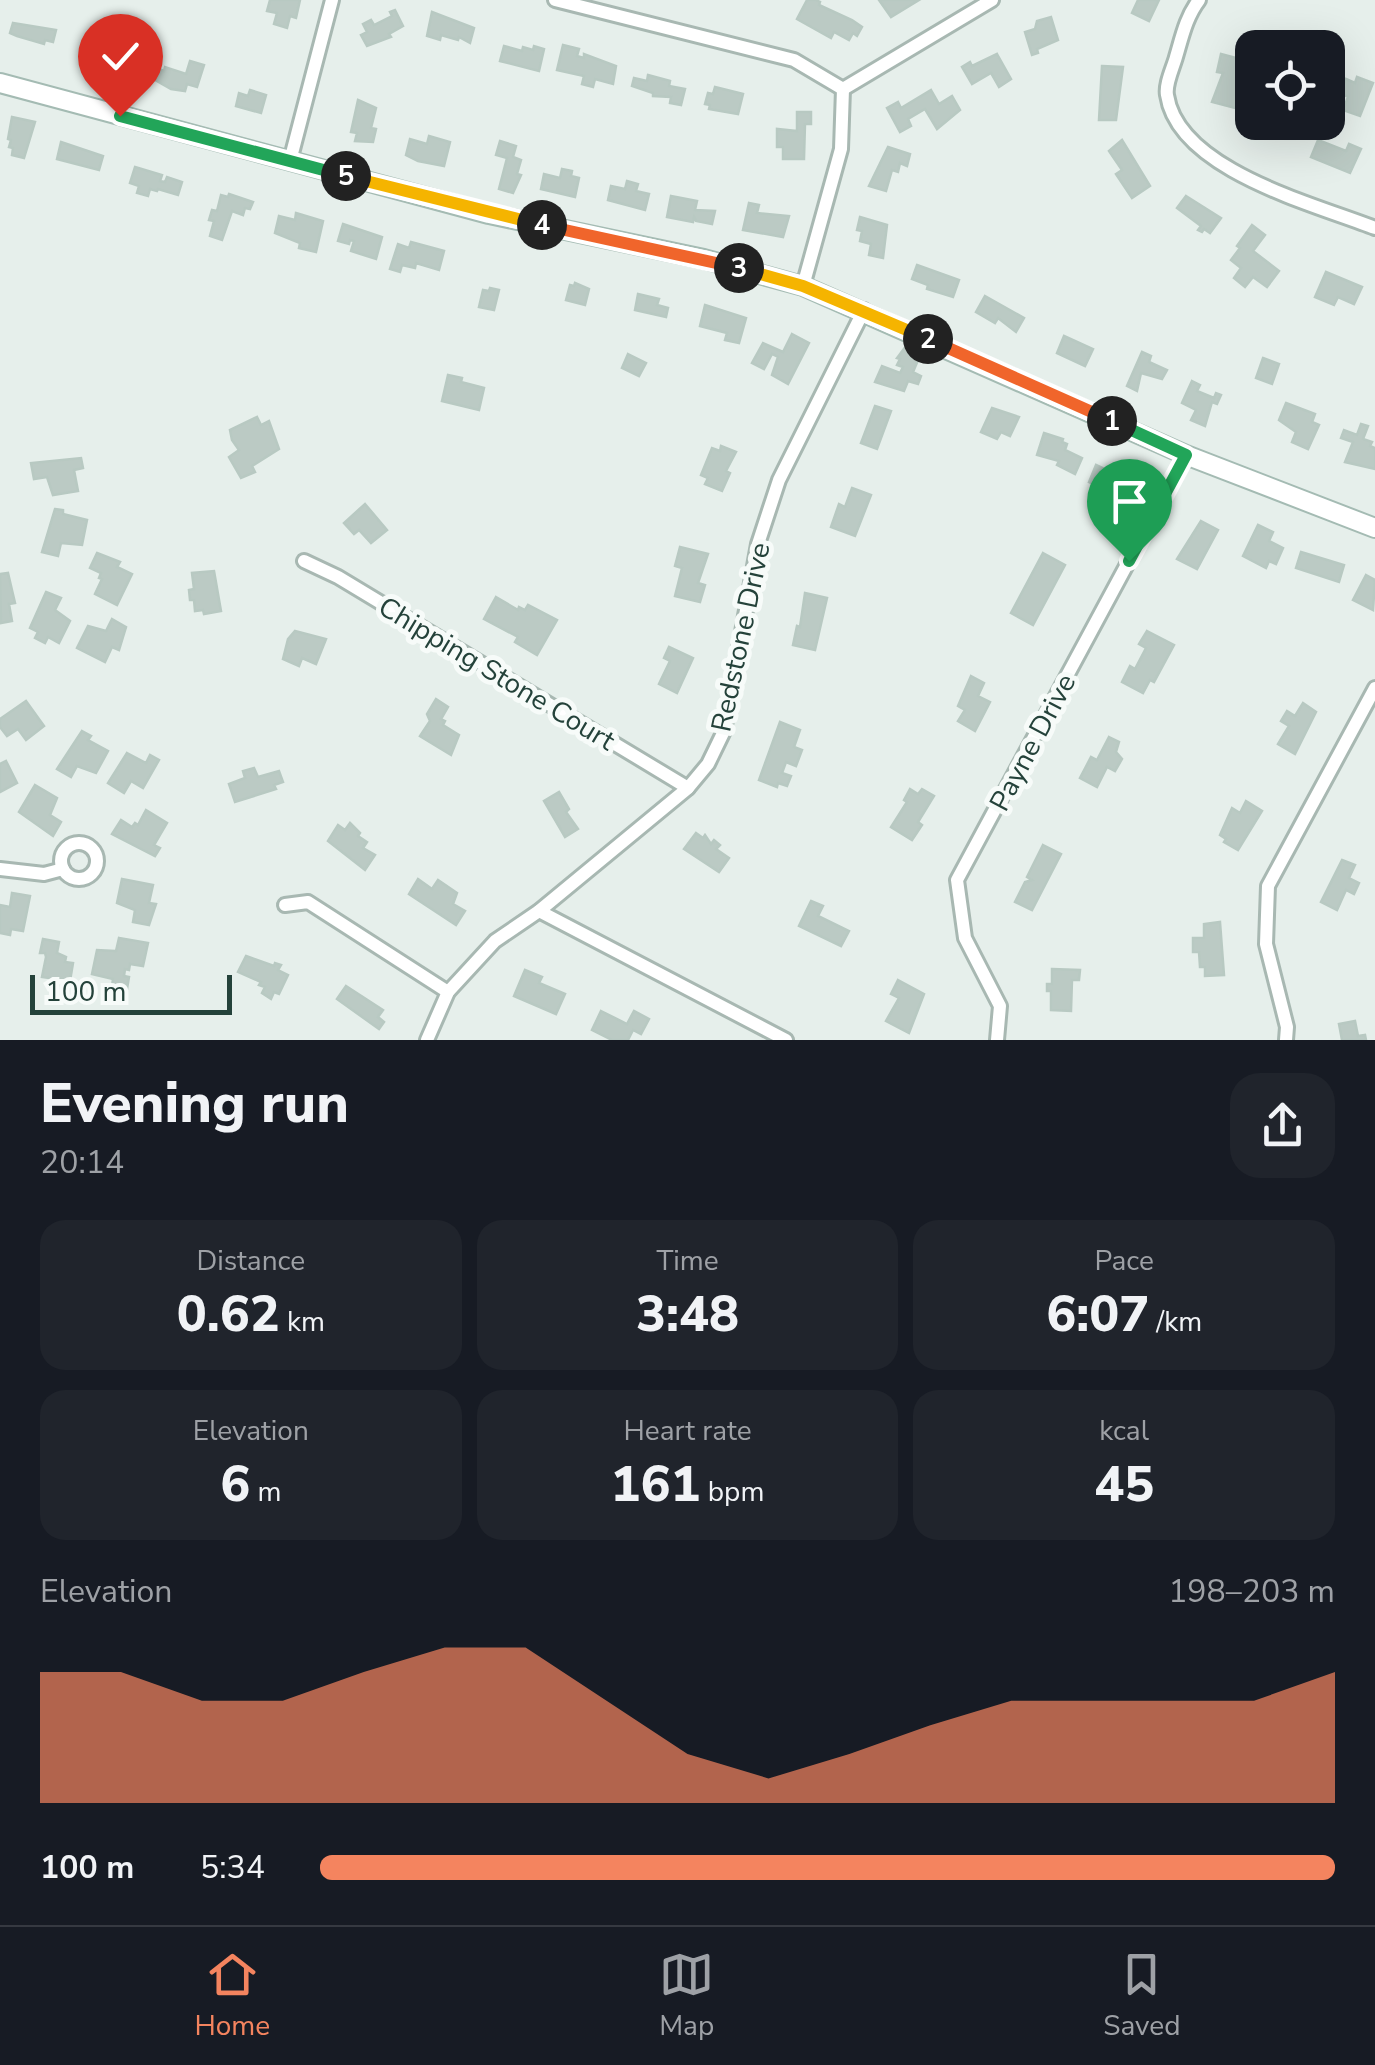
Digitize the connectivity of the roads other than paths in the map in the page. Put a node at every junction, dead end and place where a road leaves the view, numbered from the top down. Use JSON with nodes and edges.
{"nodes":[{"id":1,"x":332,"y":0,"type":"edge"},
{"id":2,"x":556,"y":0,"type":"edge"},
{"id":3,"x":992,"y":0,"type":"edge"},
{"id":4,"x":1199,"y":0,"type":"edge"},
{"id":5,"x":0,"y":84,"type":"edge"},
{"id":6,"x":843,"y":89,"type":"junction"},
{"id":7,"x":290,"y":161,"type":"junction"},
{"id":8,"x":1375,"y":228,"type":"edge"},
{"id":9,"x":803,"y":286,"type":"junction"},
{"id":10,"x":864,"y":310,"type":"junction"},
{"id":11,"x":1186,"y":455,"type":"junction"},
{"id":12,"x":1375,"y":528,"type":"edge"},
{"id":13,"x":304,"y":561,"type":"dead end"},
{"id":14,"x":1375,"y":688,"type":"edge"},
{"id":15,"x":688,"y":788,"type":"junction"},
{"id":16,"x":0,"y":868,"type":"edge"},
{"id":17,"x":63,"y":869,"type":"dead end"},
{"id":18,"x":285,"y":904,"type":"dead end"},
{"id":19,"x":539,"y":911,"type":"junction"},
{"id":20,"x":448,"y":992,"type":"junction"},
{"id":21,"x":427,"y":1040,"type":"edge"},
{"id":22,"x":786,"y":1040,"type":"edge"},
{"id":23,"x":997,"y":1040,"type":"edge"},
{"id":24,"x":1286,"y":1040,"type":"edge"}],
"edges":[{"from":1,"to":7,"type":"street"},
{"from":2,"to":6,"type":"street"},
{"from":3,"to":6,"type":"street"},
{"from":4,"to":8,"type":"street"},
{"from":5,"to":7,"type":"street"},
{"from":6,"to":9,"type":"street"},
{"from":7,"to":9,"type":"street"},
{"from":9,"to":10,"type":"street"},
{"from":10,"to":11,"type":"street"},
{"from":10,"to":15,"type":"street","name":"Redstone Drive"},
{"from":11,"to":12,"type":"street"},
{"from":11,"to":23,"type":"street","name":"Payne Drive"},
{"from":13,"to":15,"type":"street","name":"Chipping Stone Court"},
{"from":14,"to":24,"type":"street"},
{"from":15,"to":19,"type":"street","name":"Redstone Drive"},
{"from":16,"to":17,"type":"street"},
{"from":18,"to":20,"type":"street"},
{"from":19,"to":20,"type":"street","name":"Redstone Drive"},
{"from":19,"to":22,"type":"street"},
{"from":20,"to":21,"type":"street","name":"Redstone Drive"}]}
